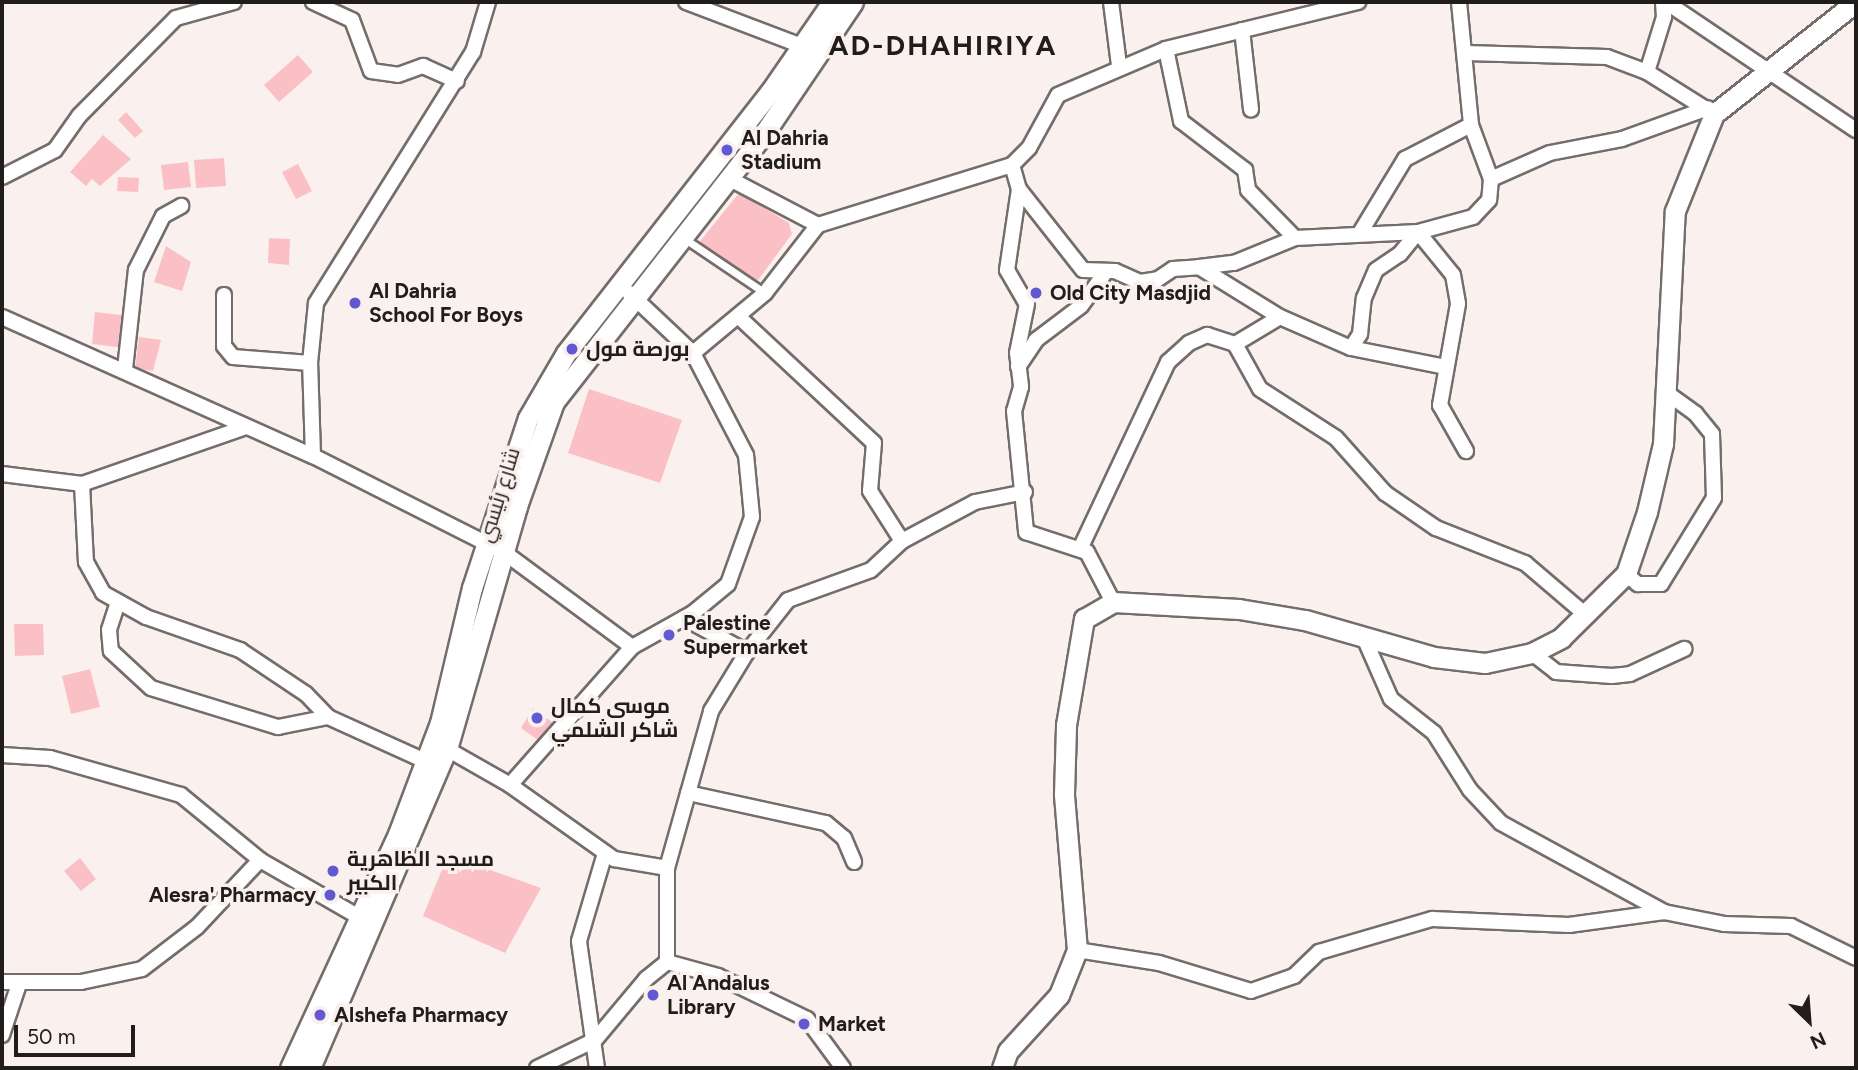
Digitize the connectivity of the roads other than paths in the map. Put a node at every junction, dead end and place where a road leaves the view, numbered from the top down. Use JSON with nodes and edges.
{"nodes":[{"id":1,"x":234,"y":2,"type":"edge"},
{"id":2,"x":313,"y":2,"type":"edge"},
{"id":3,"x":488,"y":2,"type":"edge"},
{"id":4,"x":686,"y":2,"type":"edge"},
{"id":5,"x":832,"y":2,"type":"edge"},
{"id":6,"x":853,"y":2,"type":"edge"},
{"id":7,"x":1111,"y":2,"type":"edge"},
{"id":8,"x":1358,"y":2,"type":"edge"},
{"id":9,"x":1459,"y":2,"type":"edge"},
{"id":10,"x":1664,"y":2,"type":"edge"},
{"id":11,"x":1856,"y":2,"type":"edge"},
{"id":12,"x":1242,"y":30,"type":"junction"},
{"id":13,"x":802,"y":46,"type":"junction"},
{"id":14,"x":1166,"y":49,"type":"junction"},
{"id":15,"x":1465,"y":53,"type":"junction"},
{"id":16,"x":811,"y":65,"type":"junction"},
{"id":17,"x":1119,"y":65,"type":"junction"},
{"id":18,"x":1770,"y":69,"type":"junction"},
{"id":19,"x":1647,"y":72,"type":"junction"},
{"id":20,"x":457,"y":81,"type":"junction"},
{"id":21,"x":1251,"y":109,"type":"dead end"},
{"id":22,"x":1711,"y":111,"type":"junction"},
{"id":23,"x":1471,"y":125,"type":"junction"},
{"id":24,"x":1856,"y":131,"type":"edge"},
{"id":25,"x":1012,"y":165,"type":"junction"},
{"id":26,"x":2,"y":177,"type":"edge"},
{"id":27,"x":728,"y":178,"type":"junction"},
{"id":28,"x":1491,"y":179,"type":"junction"},
{"id":29,"x":1019,"y":189,"type":"junction"},
{"id":30,"x":181,"y":206,"type":"dead end"},
{"id":31,"x":818,"y":225,"type":"junction"},
{"id":32,"x":1418,"y":232,"type":"junction"},
{"id":33,"x":1360,"y":233,"type":"junction"},
{"id":34,"x":681,"y":236,"type":"junction"},
{"id":35,"x":1295,"y":238,"type":"junction"},
{"id":36,"x":1199,"y":267,"type":"junction"},
{"id":37,"x":1104,"y":274,"type":"junction"},
{"id":38,"x":626,"y":292,"type":"junction"},
{"id":39,"x":765,"y":293,"type":"junction"},
{"id":40,"x":224,"y":295,"type":"dead end"},
{"id":41,"x":2,"y":317,"type":"edge"},
{"id":42,"x":1280,"y":317,"type":"junction"},
{"id":43,"x":740,"y":318,"type":"junction"},
{"id":44,"x":1235,"y":344,"type":"junction"},
{"id":45,"x":1351,"y":348,"type":"junction"},
{"id":46,"x":693,"y":353,"type":"junction"},
{"id":47,"x":310,"y":363,"type":"junction"},
{"id":48,"x":1018,"y":367,"type":"junction"},
{"id":49,"x":1445,"y":367,"type":"junction"},
{"id":50,"x":125,"y":369,"type":"junction"},
{"id":51,"x":1664,"y":391,"type":"junction"},
{"id":52,"x":246,"y":428,"type":"junction"},
{"id":53,"x":1466,"y":451,"type":"dead end"},
{"id":54,"x":313,"y":456,"type":"junction"},
{"id":55,"x":2,"y":474,"type":"edge"},
{"id":56,"x":82,"y":484,"type":"junction"},
{"id":57,"x":1025,"y":492,"type":"junction"},
{"id":58,"x":902,"y":541,"type":"junction"},
{"id":59,"x":486,"y":545,"type":"junction"},
{"id":60,"x":1080,"y":548,"type":"junction"},
{"id":61,"x":505,"y":553,"type":"junction"},
{"id":62,"x":1626,"y":574,"type":"junction"},
{"id":63,"x":118,"y":602,"type":"junction"},
{"id":64,"x":1113,"y":602,"type":"junction"},
{"id":65,"x":1587,"y":616,"type":"junction"},
{"id":66,"x":684,"y":618,"type":"junction"},
{"id":67,"x":1365,"y":640,"type":"junction"},
{"id":68,"x":632,"y":647,"type":"junction"},
{"id":69,"x":1684,"y":649,"type":"dead end"},
{"id":70,"x":747,"y":652,"type":"junction"},
{"id":71,"x":1532,"y":653,"type":"junction"},
{"id":72,"x":328,"y":718,"type":"junction"},
{"id":73,"x":447,"y":749,"type":"junction"},
{"id":74,"x":2,"y":755,"type":"edge"},
{"id":75,"x":425,"y":761,"type":"junction"},
{"id":76,"x":510,"y":785,"type":"junction"},
{"id":77,"x":688,"y":793,"type":"junction"},
{"id":78,"x":605,"y":853,"type":"junction"},
{"id":79,"x":260,"y":860,"type":"junction"},
{"id":80,"x":854,"y":862,"type":"dead end"},
{"id":81,"x":667,"y":868,"type":"junction"},
{"id":82,"x":1664,"y":912,"type":"junction"},
{"id":83,"x":361,"y":918,"type":"junction"},
{"id":84,"x":1077,"y":950,"type":"junction"},
{"id":85,"x":1856,"y":957,"type":"edge"},
{"id":86,"x":667,"y":962,"type":"junction"},
{"id":87,"x":2,"y":982,"type":"edge"},
{"id":88,"x":19,"y":984,"type":"junction"},
{"id":89,"x":2,"y":1035,"type":"edge"},
{"id":90,"x":595,"y":1040,"type":"junction"},
{"id":91,"x":290,"y":1068,"type":"edge"},
{"id":92,"x":310,"y":1068,"type":"edge"},
{"id":93,"x":537,"y":1068,"type":"edge"},
{"id":94,"x":597,"y":1068,"type":"edge"},
{"id":95,"x":843,"y":1068,"type":"edge"},
{"id":96,"x":1002,"y":1068,"type":"edge"}],
"edges":[{"from":1,"to":26,"type":"street"},
{"from":2,"to":20,"type":"street"},
{"from":3,"to":20,"type":"street"},
{"from":4,"to":13,"type":"street"},
{"from":5,"to":13,"type":"main road","name":"شارع رئيسي"},
{"from":6,"to":16,"type":"main road","name":"شارع رئيسي"},
{"from":7,"to":17,"type":"street"},
{"from":8,"to":12,"type":"street"},
{"from":9,"to":15,"type":"street"},
{"from":10,"to":18,"type":"street"},
{"from":10,"to":19,"type":"street"},
{"from":11,"to":18,"type":"main road"},
{"from":12,"to":14,"type":"street"},
{"from":12,"to":21,"type":"street"},
{"from":13,"to":16,"type":"street"},
{"from":13,"to":38,"type":"main road","name":"شارع رئيسي"},
{"from":14,"to":17,"type":"street"},
{"from":14,"to":35,"type":"street"},
{"from":15,"to":19,"type":"street"},
{"from":15,"to":23,"type":"street"},
{"from":16,"to":27,"type":"main road","name":"شارع رئيسي"},
{"from":17,"to":25,"type":"street"},
{"from":18,"to":22,"type":"main road"},
{"from":18,"to":24,"type":"street"},
{"from":19,"to":22,"type":"street"},
{"from":20,"to":47,"type":"street"},
{"from":22,"to":28,"type":"street"},
{"from":22,"to":51,"type":"main road"},
{"from":23,"to":28,"type":"street"},
{"from":23,"to":33,"type":"street"},
{"from":25,"to":29,"type":"street"},
{"from":25,"to":31,"type":"street"},
{"from":27,"to":31,"type":"street"},
{"from":27,"to":34,"type":"main road","name":"شارع رئيسي"},
{"from":28,"to":32,"type":"street"},
{"from":29,"to":37,"type":"street"},
{"from":29,"to":48,"type":"street"},
{"from":30,"to":50,"type":"street"},
{"from":31,"to":39,"type":"street"},
{"from":32,"to":33,"type":"street"},
{"from":32,"to":45,"type":"street"},
{"from":32,"to":49,"type":"street"},
{"from":33,"to":35,"type":"street"},
{"from":34,"to":38,"type":"main road","name":"شارع رئيسي"},
{"from":34,"to":39,"type":"lane"},
{"from":35,"to":36,"type":"street"},
{"from":36,"to":37,"type":"street"},
{"from":36,"to":42,"type":"street"},
{"from":37,"to":48,"type":"street"},
{"from":38,"to":46,"type":"street"},
{"from":38,"to":59,"type":"main road","name":"شارع رئيسي"},
{"from":38,"to":61,"type":"main road","name":"شارع رئيسي"},
{"from":39,"to":43,"type":"street"},
{"from":40,"to":47,"type":"street"},
{"from":41,"to":50,"type":"street"},
{"from":42,"to":44,"type":"street"},
{"from":42,"to":45,"type":"street"},
{"from":43,"to":46,"type":"street"},
{"from":43,"to":58,"type":"street"},
{"from":44,"to":60,"type":"street"},
{"from":44,"to":65,"type":"street"},
{"from":45,"to":49,"type":"street"},
{"from":46,"to":66,"type":"street"},
{"from":47,"to":54,"type":"street"},
{"from":48,"to":57,"type":"street"},
{"from":49,"to":53,"type":"street"},
{"from":50,"to":52,"type":"street"},
{"from":51,"to":62,"type":"main road"},
{"from":51,"to":62,"type":"street"},
{"from":52,"to":54,"type":"street"},
{"from":52,"to":56,"type":"street"},
{"from":54,"to":59,"type":"street"},
{"from":55,"to":56,"type":"street"},
{"from":56,"to":63,"type":"street"},
{"from":57,"to":58,"type":"street"},
{"from":57,"to":60,"type":"street"},
{"from":58,"to":70,"type":"street"},
{"from":59,"to":61,"type":"street"},
{"from":59,"to":75,"type":"main road","name":"شارع رئيسي"},
{"from":60,"to":64,"type":"street"},
{"from":61,"to":68,"type":"street"},
{"from":61,"to":73,"type":"main road","name":"شارع رئيسي"},
{"from":62,"to":65,"type":"main road"},
{"from":63,"to":72,"type":"street"},
{"from":63,"to":72,"type":"street"},
{"from":64,"to":67,"type":"main road"},
{"from":64,"to":84,"type":"main road"},
{"from":65,"to":71,"type":"main road"},
{"from":66,"to":68,"type":"street"},
{"from":66,"to":70,"type":"street"},
{"from":67,"to":71,"type":"main road"},
{"from":67,"to":82,"type":"street"},
{"from":68,"to":76,"type":"street"},
{"from":69,"to":71,"type":"street"},
{"from":70,"to":77,"type":"street"},
{"from":72,"to":75,"type":"street"},
{"from":73,"to":76,"type":"street"},
{"from":73,"to":92,"type":"main road","name":"شارع رئيسي"},
{"from":74,"to":79,"type":"street"},
{"from":75,"to":83,"type":"main road","name":"شارع رئيسي"},
{"from":76,"to":78,"type":"street"},
{"from":77,"to":80,"type":"street"},
{"from":77,"to":81,"type":"street"},
{"from":78,"to":81,"type":"street"},
{"from":78,"to":90,"type":"street"},
{"from":79,"to":83,"type":"street"},
{"from":79,"to":88,"type":"street"},
{"from":81,"to":86,"type":"street"},
{"from":82,"to":84,"type":"street"},
{"from":82,"to":85,"type":"street"},
{"from":83,"to":91,"type":"main road","name":"شارع رئيسي"},
{"from":84,"to":96,"type":"main road"},
{"from":86,"to":90,"type":"street"},
{"from":86,"to":95,"type":"street"},
{"from":87,"to":88,"type":"street"},
{"from":88,"to":89,"type":"street"},
{"from":90,"to":93,"type":"street"},
{"from":90,"to":94,"type":"street"}]}
